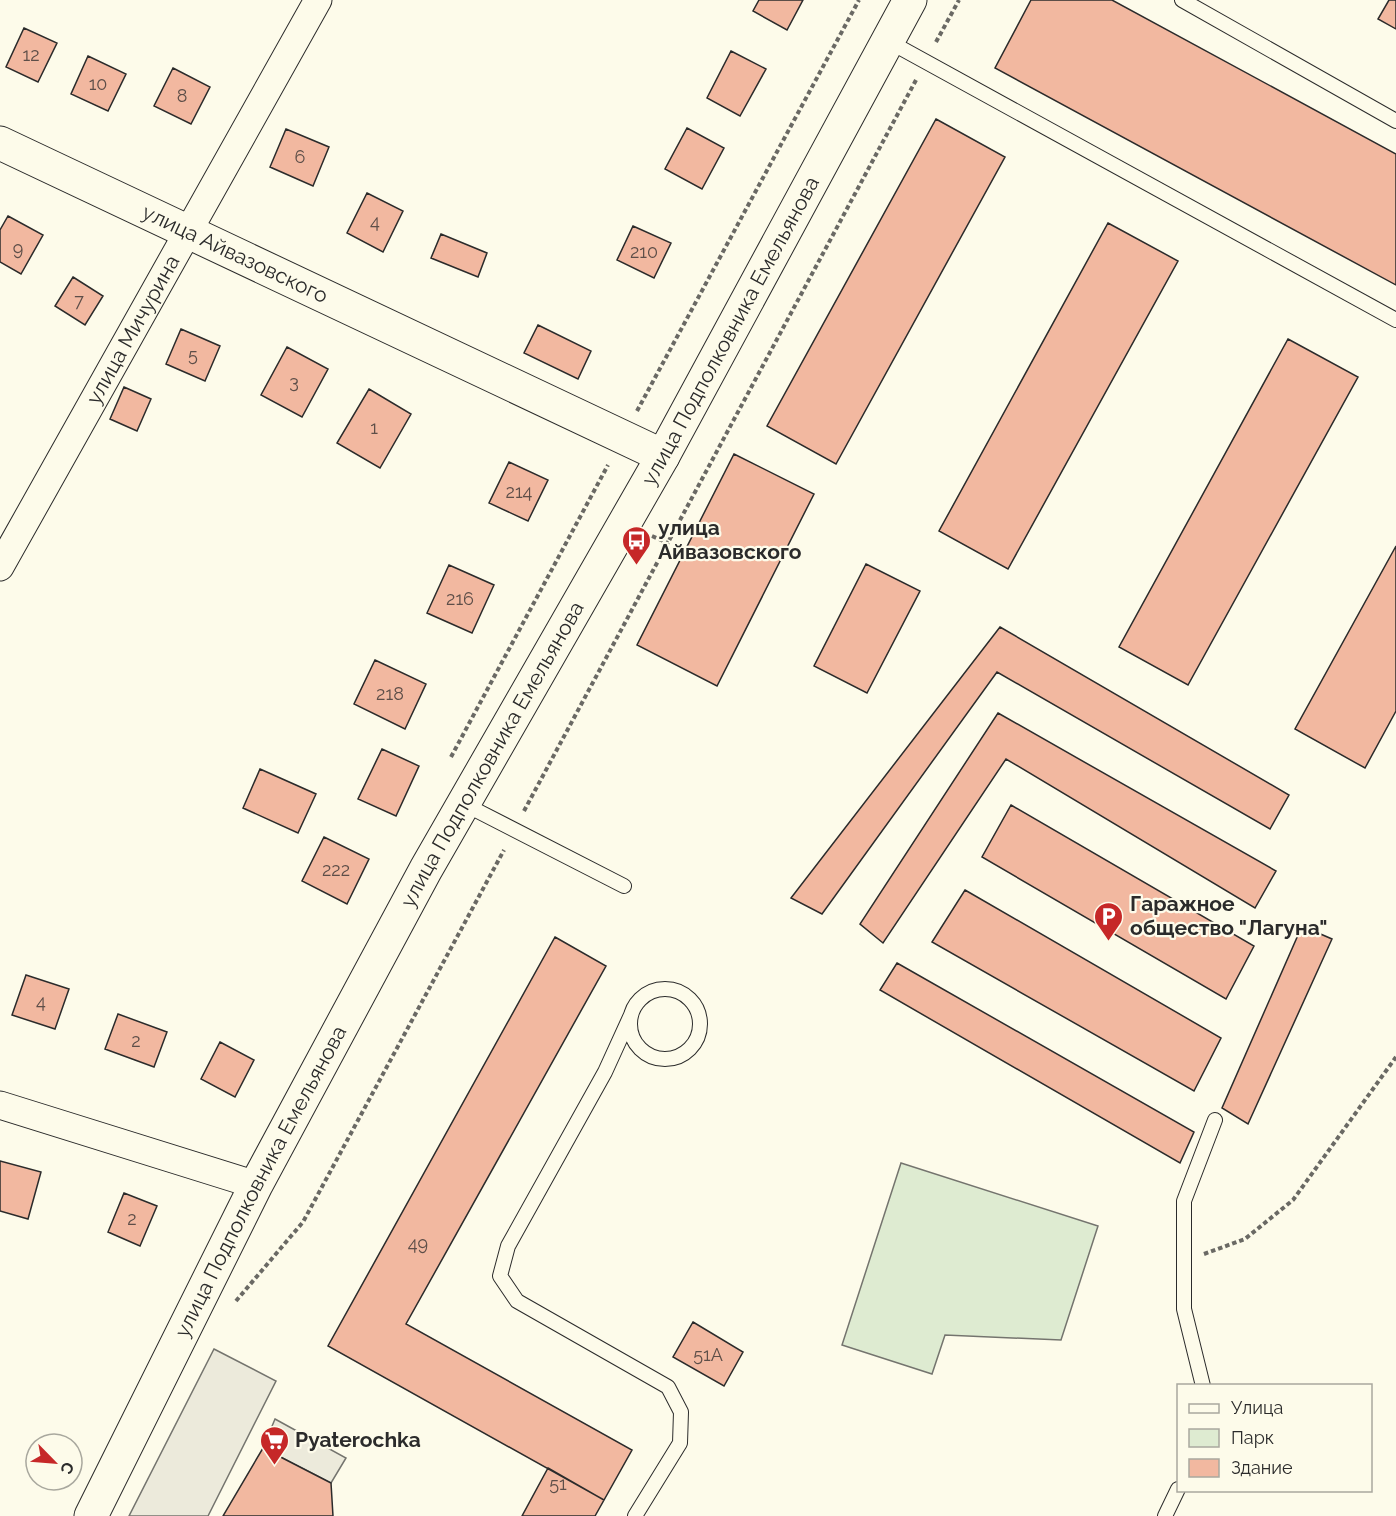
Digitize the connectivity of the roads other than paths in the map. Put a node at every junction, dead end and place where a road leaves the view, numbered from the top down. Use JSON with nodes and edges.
{"nodes":[{"id":1,"x":318,"y":0,"type":"edge"},
{"id":2,"x":910,"y":0,"type":"edge"},
{"id":3,"x":1190,"y":2,"type":"edge"},
{"id":4,"x":888,"y":41,"type":"junction"},
{"id":5,"x":1396,"y":121,"type":"edge"},
{"id":6,"x":0,"y":143,"type":"edge"},
{"id":7,"x":189,"y":232,"type":"junction"},
{"id":8,"x":1396,"y":320,"type":"edge"},
{"id":9,"x":663,"y":456,"type":"junction"},
{"id":10,"x":0,"y":567,"type":"edge"},
{"id":11,"x":464,"y":804,"type":"junction"},
{"id":12,"x":624,"y":886,"type":"dead end"},
{"id":13,"x":631,"y":1015,"type":"junction"},
{"id":14,"x":0,"y":1105,"type":"edge"},
{"id":15,"x":1215,"y":1120,"type":"dead end"},
{"id":16,"x":256,"y":1185,"type":"junction"},
{"id":17,"x":1203,"y":1384,"type":"edge"},
{"id":18,"x":1178,"y":1492,"type":"edge"},
{"id":19,"x":91,"y":1516,"type":"edge"},
{"id":20,"x":635,"y":1516,"type":"edge"},
{"id":21,"x":1165,"y":1516,"type":"edge"}],
"edges":[{"from":1,"to":7,"type":"street","name":"улица Мичурина"},
{"from":2,"to":4,"type":"main road","name":"улица Подполковника Емельянова"},
{"from":3,"to":5,"type":"lane"},
{"from":4,"to":8,"type":"lane"},
{"from":4,"to":9,"type":"main road","name":"улица Подполковника Емельянова"},
{"from":6,"to":7,"type":"main road","name":"улица Айвазовского"},
{"from":7,"to":9,"type":"main road","name":"улица Айвазовского"},
{"from":7,"to":10,"type":"street","name":"улица Мичурина"},
{"from":9,"to":11,"type":"main road","name":"улица Подполковника Емельянова"},
{"from":11,"to":12,"type":"lane"},
{"from":11,"to":16,"type":"main road","name":"улица Подполковника Емельянова"},
{"from":13,"to":13,"type":"lane"},
{"from":13,"to":20,"type":"lane"},
{"from":14,"to":16,"type":"street"},
{"from":15,"to":17,"type":"lane"},
{"from":16,"to":19,"type":"main road","name":"улица Подполковника Емельянова"},
{"from":18,"to":21,"type":"lane"}]}
